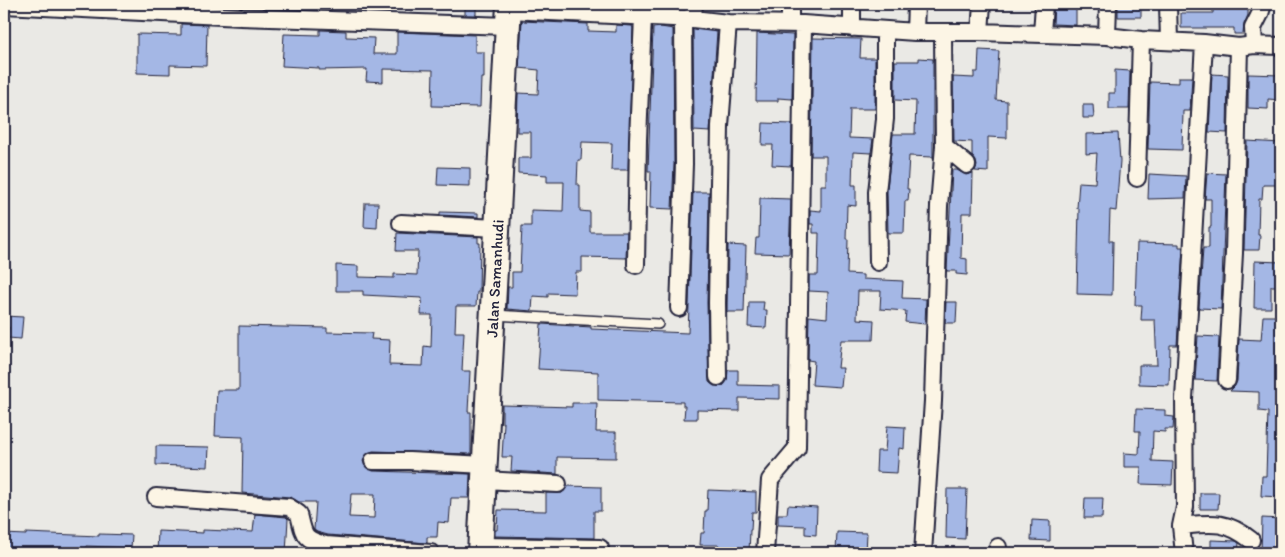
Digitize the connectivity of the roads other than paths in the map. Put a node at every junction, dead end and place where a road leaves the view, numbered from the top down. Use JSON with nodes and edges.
{"nodes":[{"id":1,"x":790,"y":4,"type":"edge"},
{"id":2,"x":852,"y":4,"type":"edge"},
{"id":3,"x":916,"y":4,"type":"edge"},
{"id":4,"x":982,"y":4,"type":"edge"},
{"id":5,"x":1044,"y":4,"type":"edge"},
{"id":6,"x":1108,"y":4,"type":"edge"},
{"id":7,"x":1168,"y":4,"type":"edge"},
{"id":8,"x":1263,"y":4,"type":"edge"},
{"id":9,"x":4,"y":5,"type":"edge"},
{"id":10,"x":639,"y":12,"type":"edge"},
{"id":11,"x":509,"y":13,"type":"edge"},
{"id":12,"x":690,"y":14,"type":"edge"},
{"id":13,"x":728,"y":23,"type":"junction"},
{"id":14,"x":797,"y":24,"type":"junction"},
{"id":15,"x":852,"y":28,"type":"junction"},
{"id":16,"x":885,"y":30,"type":"junction"},
{"id":17,"x":916,"y":32,"type":"junction"},
{"id":18,"x":943,"y":32,"type":"junction"},
{"id":19,"x":980,"y":32,"type":"junction"},
{"id":20,"x":1042,"y":34,"type":"junction"},
{"id":21,"x":1107,"y":36,"type":"junction"},
{"id":22,"x":1141,"y":40,"type":"junction"},
{"id":23,"x":1169,"y":41,"type":"junction"},
{"id":24,"x":1204,"y":43,"type":"junction"},
{"id":25,"x":1247,"y":46,"type":"junction"},
{"id":26,"x":1281,"y":46,"type":"edge"},
{"id":27,"x":944,"y":146,"type":"junction"},
{"id":28,"x":967,"y":165,"type":"dead end"},
{"id":29,"x":1137,"y":178,"type":"dead end"},
{"id":30,"x":401,"y":223,"type":"dead end"},
{"id":31,"x":497,"y":228,"type":"junction"},
{"id":32,"x":878,"y":262,"type":"dead end"},
{"id":33,"x":636,"y":265,"type":"dead end"},
{"id":34,"x":679,"y":308,"type":"dead end"},
{"id":35,"x":493,"y":315,"type":"junction"},
{"id":36,"x":658,"y":324,"type":"dead end"},
{"id":37,"x":718,"y":377,"type":"dead end"},
{"id":38,"x":1227,"y":380,"type":"dead end"},
{"id":39,"x":373,"y":461,"type":"dead end"},
{"id":40,"x":484,"y":473,"type":"junction"},
{"id":41,"x":558,"y":484,"type":"dead end"},
{"id":42,"x":156,"y":497,"type":"dead end"},
{"id":43,"x":1181,"y":526,"type":"junction"},
{"id":44,"x":1251,"y":540,"type":"dead end"},
{"id":45,"x":600,"y":548,"type":"dead end"},
{"id":46,"x":480,"y":550,"type":"edge"},
{"id":47,"x":431,"y":553,"type":"edge"},
{"id":48,"x":765,"y":553,"type":"edge"},
{"id":49,"x":923,"y":553,"type":"edge"},
{"id":50,"x":1184,"y":553,"type":"edge"}],
"edges":[{"from":1,"to":14,"type":"street"},
{"from":2,"to":15,"type":"street"},
{"from":3,"to":17,"type":"street"},
{"from":4,"to":19,"type":"street"},
{"from":5,"to":20,"type":"street"},
{"from":6,"to":21,"type":"street"},
{"from":7,"to":23,"type":"street"},
{"from":8,"to":25,"type":"street"},
{"from":9,"to":11,"type":"street"},
{"from":10,"to":11,"type":"street"},
{"from":10,"to":12,"type":"street"},
{"from":10,"to":33,"type":"street"},
{"from":11,"to":31,"type":"street","name":"Jalan Samanhudi"},
{"from":12,"to":13,"type":"street"},
{"from":12,"to":34,"type":"street"},
{"from":13,"to":14,"type":"street"},
{"from":13,"to":37,"type":"street"},
{"from":14,"to":15,"type":"street"},
{"from":14,"to":48,"type":"street"},
{"from":15,"to":16,"type":"street"},
{"from":16,"to":17,"type":"street"},
{"from":16,"to":32,"type":"street"},
{"from":17,"to":18,"type":"street"},
{"from":18,"to":19,"type":"street"},
{"from":18,"to":27,"type":"street"},
{"from":19,"to":20,"type":"street"},
{"from":20,"to":21,"type":"street"},
{"from":21,"to":22,"type":"street"},
{"from":22,"to":23,"type":"street"},
{"from":22,"to":29,"type":"street"},
{"from":23,"to":24,"type":"street"},
{"from":24,"to":25,"type":"street"},
{"from":24,"to":43,"type":"street"},
{"from":25,"to":26,"type":"street"},
{"from":25,"to":38,"type":"street"},
{"from":27,"to":28,"type":"street"},
{"from":27,"to":49,"type":"street"},
{"from":30,"to":31,"type":"street"},
{"from":31,"to":35,"type":"street","name":"Jalan Samanhudi"},
{"from":35,"to":36,"type":"lane"},
{"from":35,"to":40,"type":"street","name":"Jalan Samanhudi"},
{"from":39,"to":40,"type":"street"},
{"from":40,"to":41,"type":"street"},
{"from":40,"to":46,"type":"street","name":"Jalan Samanhudi"},
{"from":42,"to":47,"type":"street"},
{"from":43,"to":44,"type":"street"},
{"from":43,"to":50,"type":"street"},
{"from":45,"to":46,"type":"street"}]}
